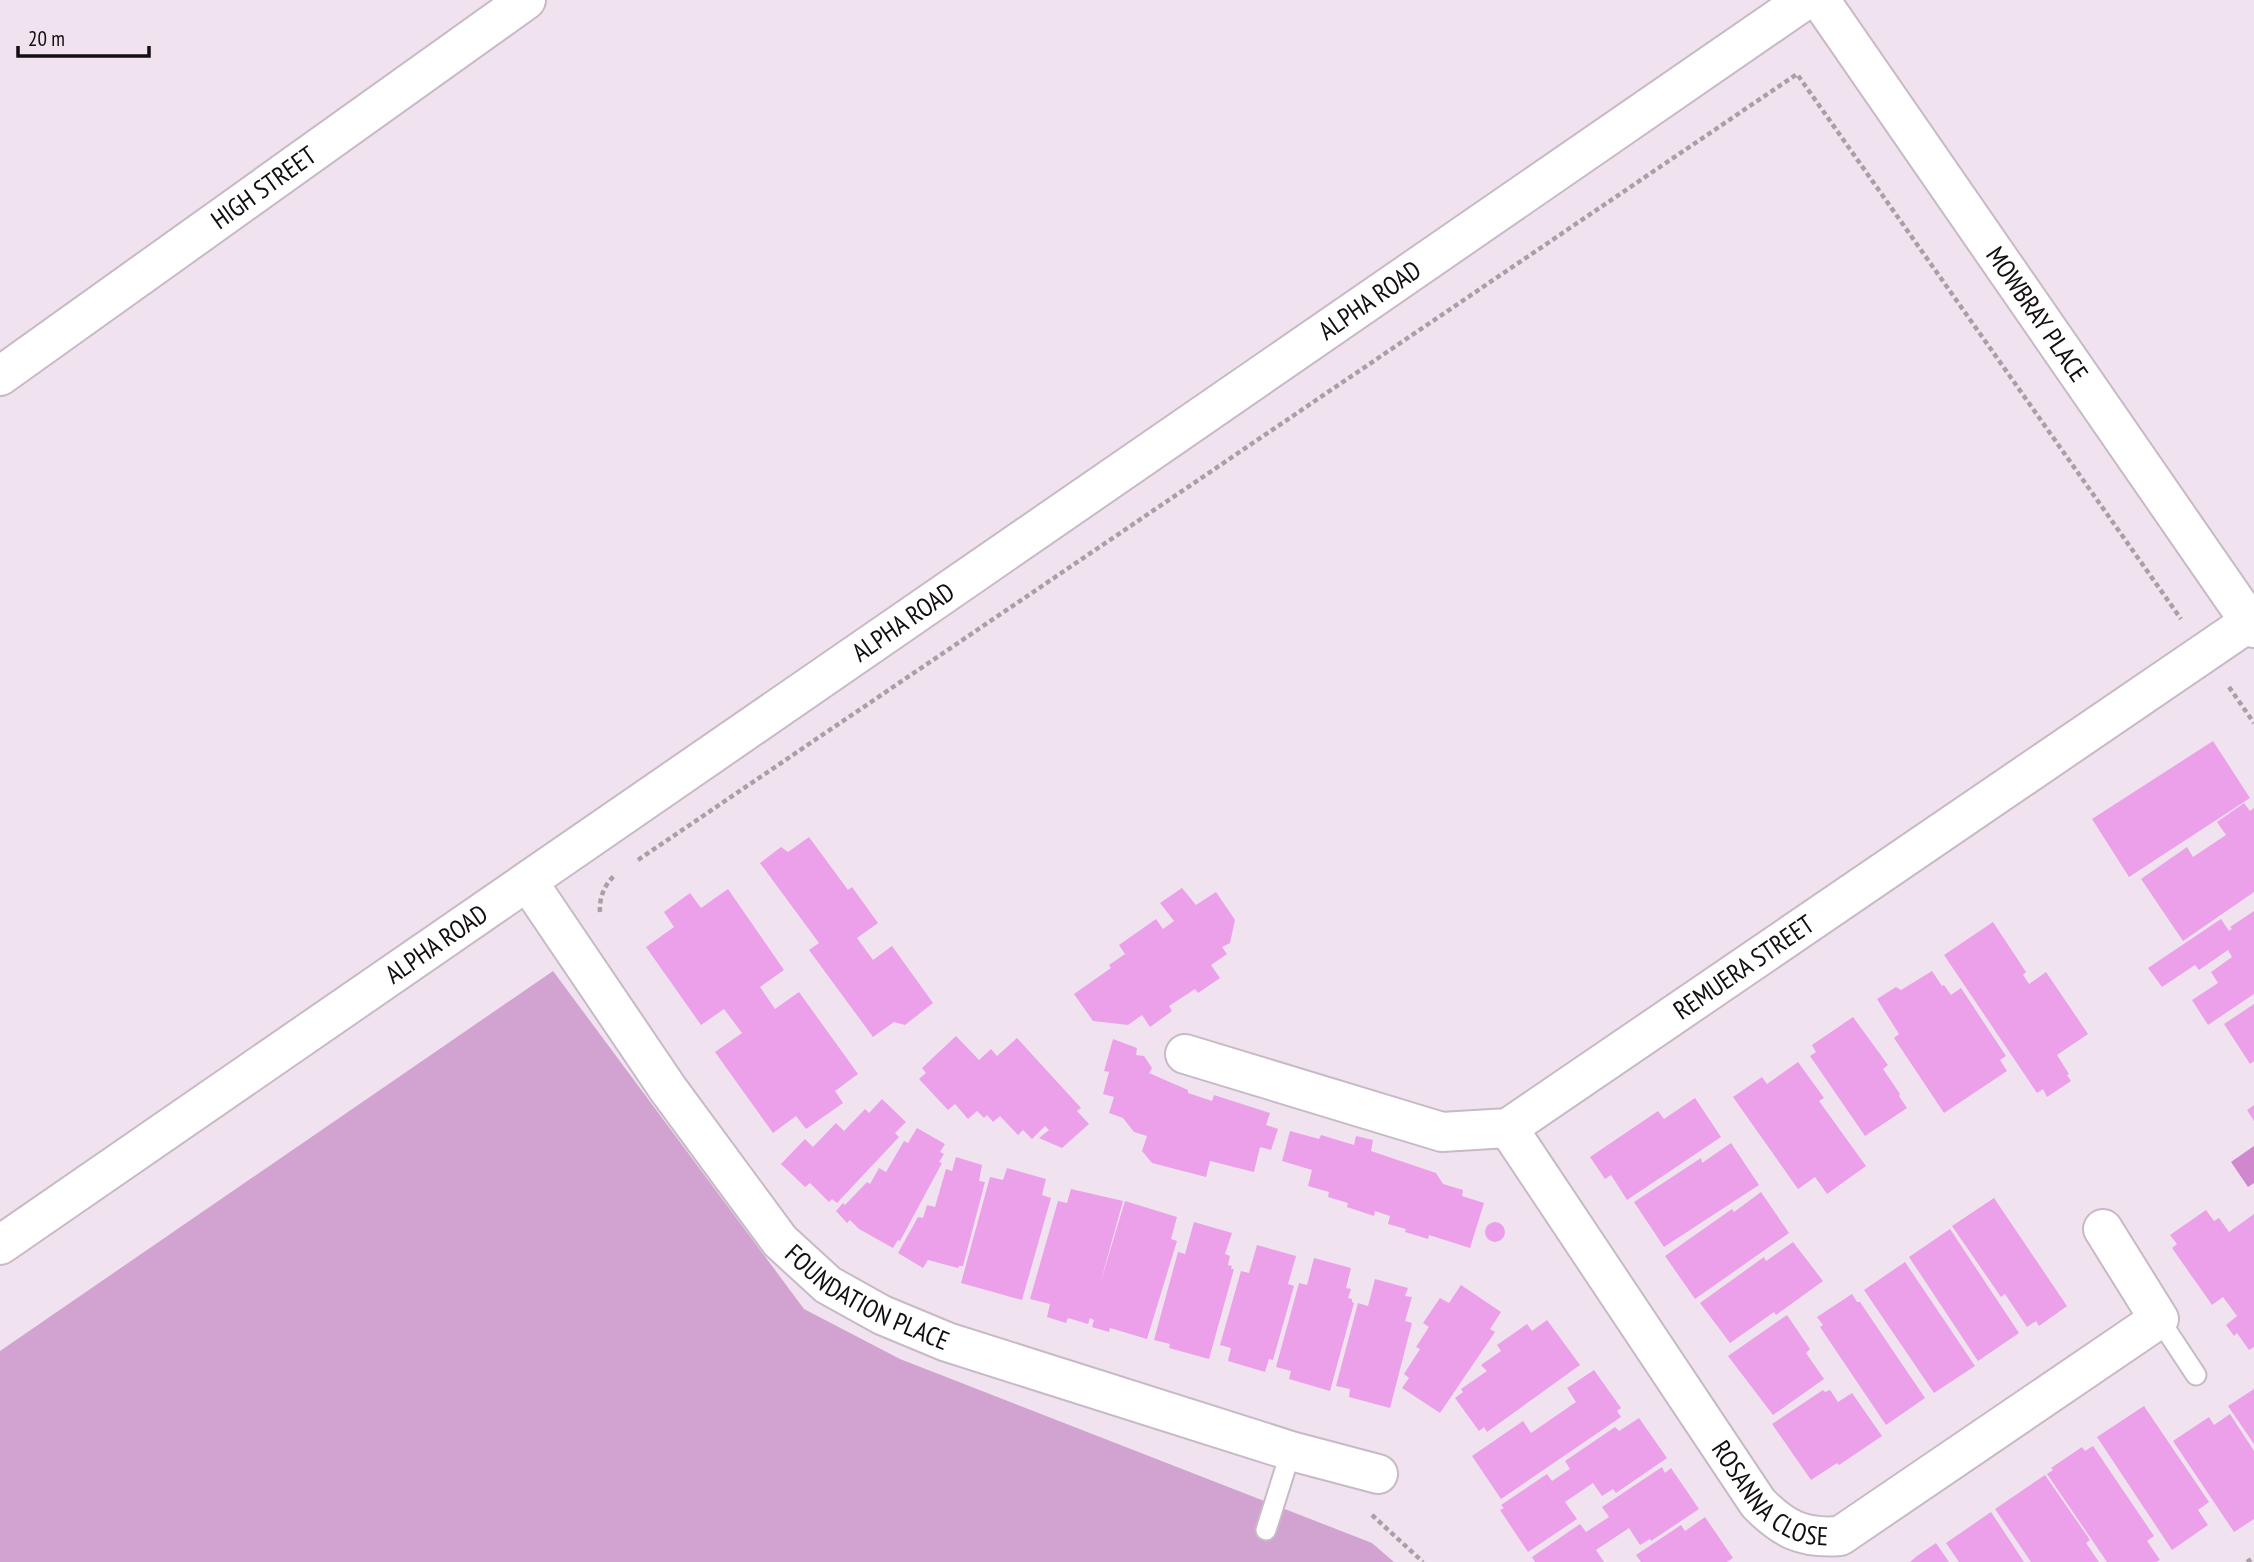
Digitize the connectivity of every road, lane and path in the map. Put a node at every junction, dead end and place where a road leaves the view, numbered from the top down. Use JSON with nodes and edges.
{"nodes":[{"id":1,"x":526,"y":0,"type":"edge"},
{"id":2,"x":1805,"y":0,"type":"edge"},
{"id":3,"x":1820,"y":0,"type":"edge"},
{"id":4,"x":0,"y":376,"type":"edge"},
{"id":5,"x":2252,"y":623,"type":"edge"},
{"id":6,"x":2204,"y":652,"type":"junction"},
{"id":7,"x":2254,"y":723,"type":"edge"},
{"id":8,"x":633,"y":863,"type":"dead end"},
{"id":9,"x":622,"y":871,"type":"dead end"},
{"id":10,"x":528,"y":882,"type":"junction"},
{"id":11,"x":600,"y":921,"type":"dead end"},
{"id":12,"x":1185,"y":1054,"type":"dead end"},
{"id":13,"x":1508,"y":1128,"type":"junction"},
{"id":14,"x":2103,"y":1229,"type":"dead end"},
{"id":15,"x":0,"y":1245,"type":"edge"},
{"id":16,"x":2159,"y":1319,"type":"junction"},
{"id":17,"x":2196,"y":1375,"type":"dead end"},
{"id":18,"x":1291,"y":1451,"type":"junction"},
{"id":19,"x":1378,"y":1474,"type":"dead end"},
{"id":20,"x":1266,"y":1530,"type":"dead end"},
{"id":21,"x":2254,"y":1557,"type":"edge"},
{"id":22,"x":2247,"y":1562,"type":"edge"}],
"edges":[{"from":1,"to":4,"type":"street","name":"HIGH STREET"},
{"from":2,"to":10,"type":"street","name":"ALPHA ROAD"},
{"from":3,"to":5,"type":"street","name":"MOWBRAY PLACE"},
{"from":5,"to":6,"type":"street","name":"REMUERA STREET"},
{"from":6,"to":7,"type":"path"},
{"from":6,"to":8,"type":"path"},
{"from":6,"to":13,"type":"street","name":"REMUERA STREET"},
{"from":9,"to":11,"type":"path"},
{"from":10,"to":15,"type":"street","name":"ALPHA ROAD"},
{"from":10,"to":18,"type":"street","name":"FOUNDATION PLACE"},
{"from":12,"to":13,"type":"street"},
{"from":13,"to":16,"type":"street","name":"ROSANNA CLOSE"},
{"from":14,"to":16,"type":"street"},
{"from":16,"to":17,"type":"lane"},
{"from":18,"to":19,"type":"street","name":"FOUNDATION PLACE"},
{"from":18,"to":20,"type":"lane"},
{"from":21,"to":22,"type":"path"}]}
